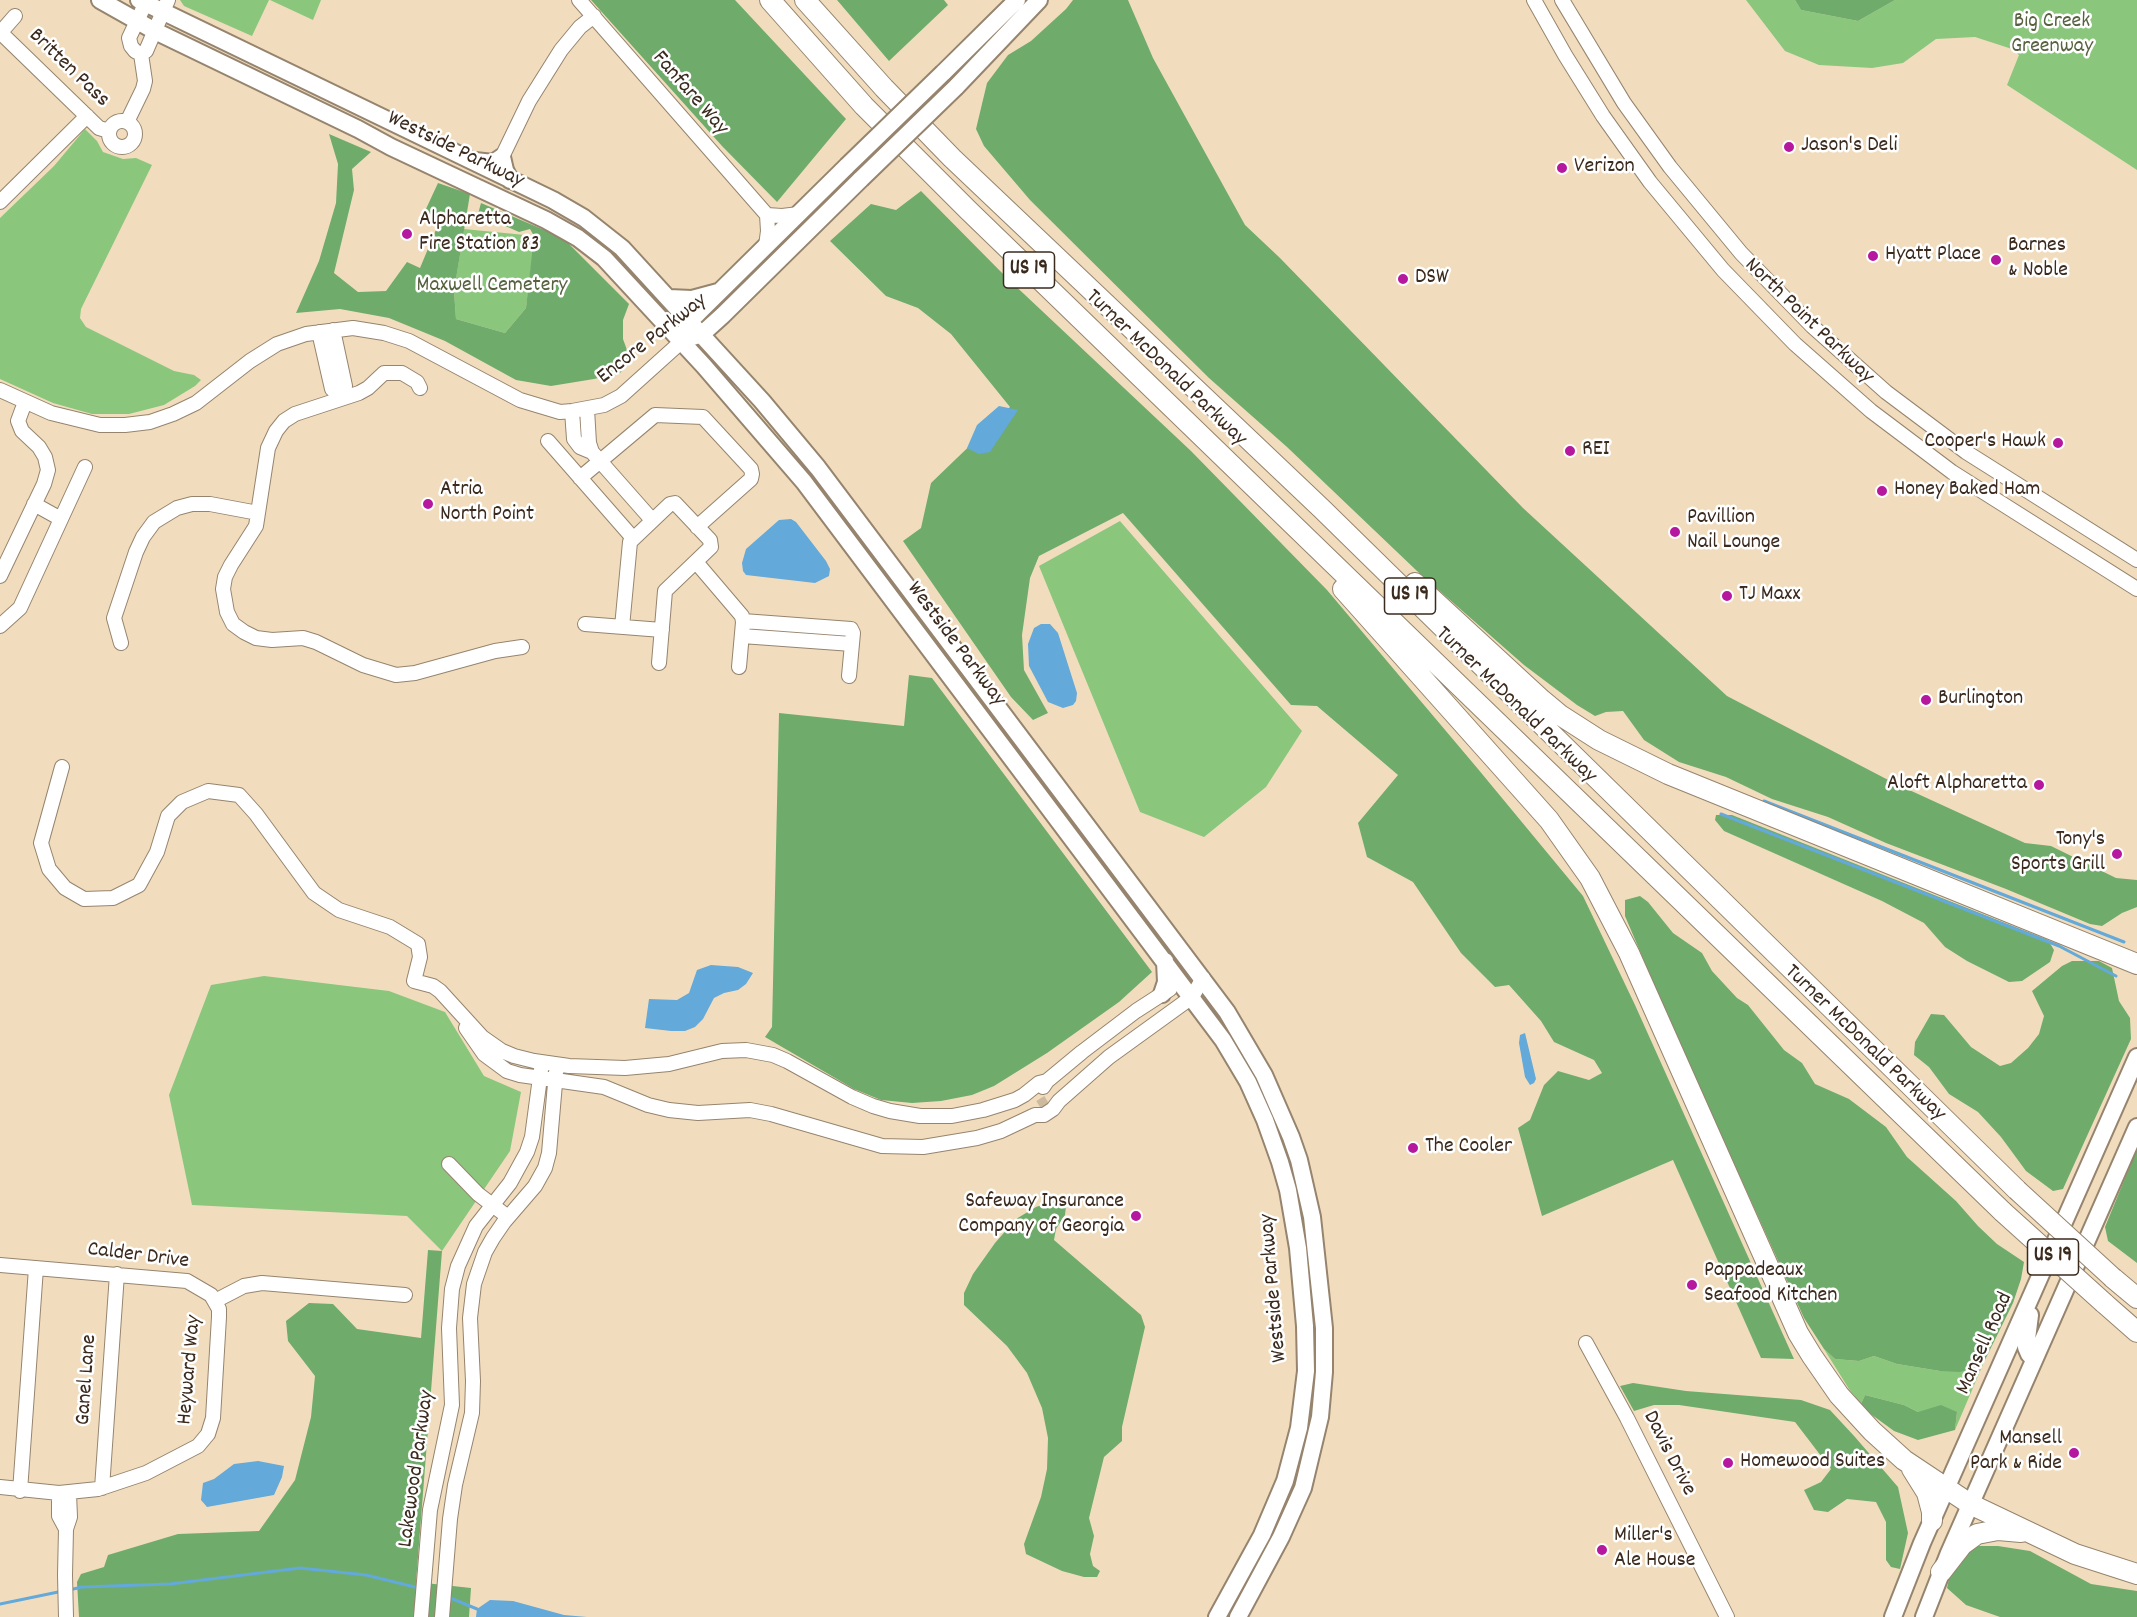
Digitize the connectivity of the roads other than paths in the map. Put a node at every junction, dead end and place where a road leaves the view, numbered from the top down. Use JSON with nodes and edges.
{"nodes":[{"id":1,"x":100,"y":0,"type":"edge"},
{"id":2,"x":579,"y":0,"type":"edge"},
{"id":3,"x":771,"y":0,"type":"edge"},
{"id":4,"x":805,"y":0,"type":"edge"},
{"id":5,"x":1017,"y":0,"type":"edge"},
{"id":6,"x":1039,"y":0,"type":"edge"},
{"id":7,"x":1534,"y":0,"type":"edge"},
{"id":8,"x":1562,"y":0,"type":"edge"},
{"id":9,"x":144,"y":1,"type":"edge"},
{"id":10,"x":165,"y":6,"type":"edge"},
{"id":11,"x":15,"y":16,"type":"dead end"},
{"id":12,"x":594,"y":16,"type":"junction"},
{"id":13,"x":137,"y":22,"type":"junction"},
{"id":14,"x":155,"y":31,"type":"junction"},
{"id":15,"x":0,"y":32,"type":"edge"},
{"id":16,"x":141,"y":54,"type":"junction"},
{"id":17,"x":87,"y":116,"type":"junction"},
{"id":18,"x":123,"y":122,"type":"junction"},
{"id":19,"x":109,"y":131,"type":"junction"},
{"id":20,"x":502,"y":157,"type":"junction"},
{"id":21,"x":467,"y":159,"type":"junction"},
{"id":22,"x":510,"y":180,"type":"junction"},
{"id":23,"x":0,"y":202,"type":"edge"},
{"id":24,"x":799,"y":214,"type":"junction"},
{"id":25,"x":767,"y":215,"type":"junction"},
{"id":26,"x":766,"y":246,"type":"junction"},
{"id":27,"x":719,"y":292,"type":"junction"},
{"id":28,"x":669,"y":297,"type":"junction"},
{"id":29,"x":723,"y":315,"type":"junction"},
{"id":30,"x":690,"y":321,"type":"junction"},
{"id":31,"x":333,"y":330,"type":"junction"},
{"id":32,"x":319,"y":332,"type":"junction"},
{"id":33,"x":702,"y":334,"type":"junction"},
{"id":34,"x":681,"y":342,"type":"junction"},
{"id":35,"x":332,"y":360,"type":"junction"},
{"id":36,"x":724,"y":360,"type":"junction"},
{"id":37,"x":420,"y":388,"type":"dead end"},
{"id":38,"x":0,"y":390,"type":"edge"},
{"id":39,"x":343,"y":398,"type":"junction"},
{"id":40,"x":26,"y":402,"type":"junction"},
{"id":41,"x":587,"y":409,"type":"junction"},
{"id":42,"x":572,"y":411,"type":"junction"},
{"id":43,"x":792,"y":436,"type":"junction"},
{"id":44,"x":548,"y":441,"type":"dead end"},
{"id":45,"x":596,"y":457,"type":"junction"},
{"id":46,"x":85,"y":467,"type":"dead end"},
{"id":47,"x":580,"y":478,"type":"junction"},
{"id":48,"x":34,"y":504,"type":"junction"},
{"id":49,"x":1322,"y":509,"type":"junction"},
{"id":50,"x":258,"y":513,"type":"junction"},
{"id":51,"x":61,"y":519,"type":"junction"},
{"id":52,"x":652,"y":520,"type":"junction"},
{"id":53,"x":2082,"y":526,"type":"junction"},
{"id":54,"x":697,"y":527,"type":"junction"},
{"id":55,"x":1297,"y":530,"type":"junction"},
{"id":56,"x":632,"y":537,"type":"junction"},
{"id":57,"x":2069,"y":547,"type":"junction"},
{"id":58,"x":2137,"y":560,"type":"edge"},
{"id":59,"x":696,"y":562,"type":"junction"},
{"id":60,"x":0,"y":576,"type":"edge"},
{"id":61,"x":2137,"y":589,"type":"edge"},
{"id":62,"x":743,"y":621,"type":"junction"},
{"id":63,"x":585,"y":624,"type":"dead end"},
{"id":64,"x":0,"y":626,"type":"edge"},
{"id":65,"x":622,"y":627,"type":"junction"},
{"id":66,"x":662,"y":630,"type":"junction"},
{"id":67,"x":742,"y":636,"type":"junction"},
{"id":68,"x":121,"y":643,"type":"dead end"},
{"id":69,"x":852,"y":644,"type":"junction"},
{"id":70,"x":522,"y":647,"type":"dead end"},
{"id":71,"x":659,"y":663,"type":"dead end"},
{"id":72,"x":739,"y":668,"type":"dead end"},
{"id":73,"x":849,"y":676,"type":"dead end"},
{"id":74,"x":62,"y":767,"type":"dead end"},
{"id":75,"x":2114,"y":955,"type":"junction"},
{"id":76,"x":2137,"y":956,"type":"edge"},
{"id":77,"x":1164,"y":960,"type":"junction"},
{"id":78,"x":2137,"y":964,"type":"edge"},
{"id":79,"x":1203,"y":978,"type":"junction"},
{"id":80,"x":1181,"y":982,"type":"junction"},
{"id":81,"x":1162,"y":994,"type":"junction"},
{"id":82,"x":1192,"y":997,"type":"junction"},
{"id":83,"x":463,"y":1018,"type":"junction"},
{"id":84,"x":2137,"y":1057,"type":"edge"},
{"id":85,"x":542,"y":1062,"type":"junction"},
{"id":86,"x":556,"y":1064,"type":"junction"},
{"id":87,"x":540,"y":1079,"type":"junction"},
{"id":88,"x":556,"y":1081,"type":"junction"},
{"id":89,"x":2137,"y":1127,"type":"edge"},
{"id":90,"x":449,"y":1164,"type":"dead end"},
{"id":91,"x":492,"y":1204,"type":"junction"},
{"id":92,"x":508,"y":1216,"type":"junction"},
{"id":93,"x":0,"y":1265,"type":"edge"},
{"id":94,"x":36,"y":1268,"type":"junction"},
{"id":95,"x":117,"y":1274,"type":"junction"},
{"id":96,"x":2036,"y":1284,"type":"junction"},
{"id":97,"x":405,"y":1295,"type":"dead end"},
{"id":98,"x":2137,"y":1298,"type":"edge"},
{"id":99,"x":215,"y":1301,"type":"junction"},
{"id":100,"x":2137,"y":1332,"type":"edge"},
{"id":101,"x":1586,"y":1343,"type":"dead end"},
{"id":102,"x":2034,"y":1359,"type":"junction"},
{"id":103,"x":1904,"y":1460,"type":"junction"},
{"id":104,"x":0,"y":1487,"type":"edge"},
{"id":105,"x":102,"y":1488,"type":"junction"},
{"id":106,"x":1946,"y":1489,"type":"junction"},
{"id":107,"x":20,"y":1491,"type":"junction"},
{"id":108,"x":64,"y":1493,"type":"junction"},
{"id":109,"x":1970,"y":1504,"type":"junction"},
{"id":110,"x":1932,"y":1521,"type":"junction"},
{"id":111,"x":2032,"y":1533,"type":"junction"},
{"id":112,"x":1941,"y":1572,"type":"junction"},
{"id":113,"x":2137,"y":1574,"type":"edge"},
{"id":114,"x":66,"y":1616,"type":"edge"},
{"id":115,"x":421,"y":1617,"type":"edge"},
{"id":116,"x":442,"y":1617,"type":"edge"},
{"id":117,"x":1217,"y":1617,"type":"edge"},
{"id":118,"x":1238,"y":1617,"type":"edge"},
{"id":119,"x":1727,"y":1617,"type":"edge"},
{"id":120,"x":1893,"y":1617,"type":"edge"},
{"id":121,"x":1924,"y":1617,"type":"edge"}],
"edges":[{"from":1,"to":13,"type":"main road","name":"Westside Parkway"},
{"from":2,"to":12,"type":"street","name":"Fanfare Way"},
{"from":3,"to":55,"type":"highway","name":"Turner McDonald Parkway","number":"US 19"},
{"from":4,"to":49,"type":"highway","name":"Turner McDonald Parkway","number":"US 19"},
{"from":5,"to":24,"type":"main road","name":"Encore Parkway","bridge":true},
{"from":6,"to":29,"type":"main road","name":"Encore Parkway","bridge":true},
{"from":7,"to":57,"type":"street","name":"North Point Parkway"},
{"from":8,"to":53,"type":"street","name":"North Point Parkway"},
{"from":9,"to":10,"type":"main road","name":"Westside Parkway"},
{"from":9,"to":13,"type":"street"},
{"from":10,"to":14,"type":"street"},
{"from":10,"to":21,"type":"main road","name":"Westside Parkway"},
{"from":11,"to":15,"type":"street"},
{"from":12,"to":20,"type":"street"},
{"from":12,"to":25,"type":"street","name":"Fanfare Way"},
{"from":13,"to":14,"type":"main road","name":"Westside Parkway"},
{"from":13,"to":16,"type":"street"},
{"from":14,"to":16,"type":"street"},
{"from":14,"to":34,"type":"main road","name":"Westside Parkway"},
{"from":15,"to":17,"type":"street","name":"Britten Pass"},
{"from":16,"to":18,"type":"street"},
{"from":17,"to":19,"type":"street","name":"Britten Pass"},
{"from":17,"to":23,"type":"street"},
{"from":18,"to":19,"type":"street"},
{"from":18,"to":19,"type":"street"},
{"from":20,"to":21,"type":"main road"},
{"from":20,"to":22,"type":"main road"},
{"from":21,"to":22,"type":"main road","name":"Westside Parkway"},
{"from":22,"to":28,"type":"main road","name":"Westside Parkway"},
{"from":24,"to":25,"type":"street"},
{"from":24,"to":26,"type":"main road","name":"Encore Parkway"},
{"from":25,"to":26,"type":"street"},
{"from":26,"to":27,"type":"main road","name":"Encore Parkway"},
{"from":27,"to":28,"type":"main road"},
{"from":27,"to":30,"type":"main road","name":"Encore Parkway"},
{"from":28,"to":30,"type":"main road","name":"Westside Parkway"},
{"from":29,"to":33,"type":"main road","name":"Encore Parkway"},
{"from":29,"to":36,"type":"main road"},
{"from":30,"to":33,"type":"main road","name":"Westside Parkway"},
{"from":30,"to":34,"type":"main road"},
{"from":31,"to":32,"type":"street","name":"Encore Parkway"},
{"from":31,"to":35,"type":"street"},
{"from":31,"to":42,"type":"street","name":"Encore Parkway"},
{"from":32,"to":35,"type":"street"},
{"from":32,"to":40,"type":"street","name":"Encore Parkway"},
{"from":33,"to":34,"type":"main road","name":"Encore Parkway"},
{"from":33,"to":36,"type":"main road","name":"Westside Parkway"},
{"from":34,"to":41,"type":"street","name":"Encore Parkway"},
{"from":34,"to":43,"type":"main road"},
{"from":34,"to":77,"type":"main road","name":"Westside Parkway"},
{"from":35,"to":39,"type":"street"},
{"from":36,"to":43,"type":"main road","name":"Westside Parkway"},
{"from":37,"to":39,"type":"street"},
{"from":38,"to":40,"type":"street","name":"Encore Parkway"},
{"from":39,"to":50,"type":"street"},
{"from":40,"to":48,"type":"street"},
{"from":41,"to":42,"type":"street","name":"Encore Parkway"},
{"from":41,"to":45,"type":"street"},
{"from":42,"to":45,"type":"street"},
{"from":43,"to":79,"type":"main road","name":"Westside Parkway"},
{"from":44,"to":47,"type":"street"},
{"from":45,"to":47,"type":"street"},
{"from":45,"to":52,"type":"street"},
{"from":45,"to":54,"type":"street"},
{"from":46,"to":51,"type":"street"},
{"from":47,"to":56,"type":"street"},
{"from":48,"to":51,"type":"street"},
{"from":48,"to":60,"type":"street"},
{"from":49,"to":75,"type":"highway"},
{"from":49,"to":98,"type":"highway","name":"Turner McDonald Parkway","number":"US 19","bridge":true},
{"from":50,"to":68,"type":"street"},
{"from":50,"to":70,"type":"street"},
{"from":51,"to":64,"type":"street"},
{"from":52,"to":54,"type":"street"},
{"from":52,"to":56,"type":"street"},
{"from":53,"to":57,"type":"street"},
{"from":53,"to":58,"type":"street","name":"North Point Parkway"},
{"from":54,"to":59,"type":"street"},
{"from":55,"to":100,"type":"highway","name":"Turner McDonald Parkway","number":"US 19","bridge":true},
{"from":55,"to":103,"type":"highway"},
{"from":56,"to":65,"type":"street"},
{"from":57,"to":61,"type":"street","name":"North Point Parkway"},
{"from":59,"to":62,"type":"street"},
{"from":59,"to":66,"type":"street"},
{"from":62,"to":67,"type":"street"},
{"from":62,"to":69,"type":"street"},
{"from":63,"to":65,"type":"street"},
{"from":65,"to":66,"type":"street"},
{"from":66,"to":71,"type":"street"},
{"from":67,"to":69,"type":"street"},
{"from":67,"to":72,"type":"street"},
{"from":69,"to":73,"type":"street"},
{"from":74,"to":83,"type":"street"},
{"from":75,"to":76,"type":"highway"},
{"from":75,"to":78,"type":"highway"},
{"from":77,"to":80,"type":"main road","name":"Westside Parkway"},
{"from":77,"to":81,"type":"main road"},
{"from":79,"to":80,"type":"street"},
{"from":79,"to":82,"type":"street"},
{"from":79,"to":118,"type":"main road","name":"Westside Parkway"},
{"from":80,"to":81,"type":"street"},
{"from":80,"to":82,"type":"main road","name":"Westside Parkway"},
{"from":81,"to":86,"type":"street"},
{"from":82,"to":88,"type":"street"},
{"from":82,"to":117,"type":"main road","name":"Westside Parkway"},
{"from":83,"to":85,"type":"street"},
{"from":83,"to":87,"type":"street"},
{"from":84,"to":96,"type":"main road","name":"Mansell Road"},
{"from":85,"to":86,"type":"street"},
{"from":85,"to":87,"type":"street","name":"Lakewood Parkway"},
{"from":86,"to":88,"type":"street","name":"Lakewood Parkway"},
{"from":87,"to":88,"type":"street"},
{"from":87,"to":91,"type":"street","name":"Lakewood Parkway"},
{"from":88,"to":92,"type":"street","name":"Lakewood Parkway"},
{"from":89,"to":102,"type":"main road"},
{"from":90,"to":91,"type":"street"},
{"from":91,"to":92,"type":"street"},
{"from":91,"to":115,"type":"street","name":"Lakewood Parkway"},
{"from":92,"to":116,"type":"street","name":"Lakewood Parkway"},
{"from":93,"to":94,"type":"street","name":"Calder Drive"},
{"from":94,"to":95,"type":"street","name":"Calder Drive"},
{"from":94,"to":107,"type":"street"},
{"from":95,"to":99,"type":"street","name":"Calder Drive"},
{"from":95,"to":105,"type":"street","name":"Ganel Lane"},
{"from":96,"to":102,"type":"main road"},
{"from":96,"to":106,"type":"main road","name":"Mansell Road"},
{"from":97,"to":99,"type":"street"},
{"from":99,"to":105,"type":"street","name":"Heyward Way"},
{"from":101,"to":119,"type":"street","name":"Davis Drive"},
{"from":102,"to":109,"type":"main road"},
{"from":103,"to":106,"type":"highway"},
{"from":103,"to":110,"type":"highway"},
{"from":104,"to":107,"type":"street","name":"Heyward Way"},
{"from":105,"to":108,"type":"street","name":"Heyward Way"},
{"from":106,"to":109,"type":"highway"},
{"from":106,"to":110,"type":"main road","name":"Mansell Road"},
{"from":107,"to":108,"type":"street","name":"Heyward Way"},
{"from":108,"to":114,"type":"street"},
{"from":109,"to":111,"type":"highway"},
{"from":109,"to":112,"type":"main road"},
{"from":110,"to":120,"type":"main road","name":"Mansell Road"},
{"from":111,"to":112,"type":"highway"},
{"from":111,"to":113,"type":"highway"},
{"from":112,"to":121,"type":"main road"}]}
